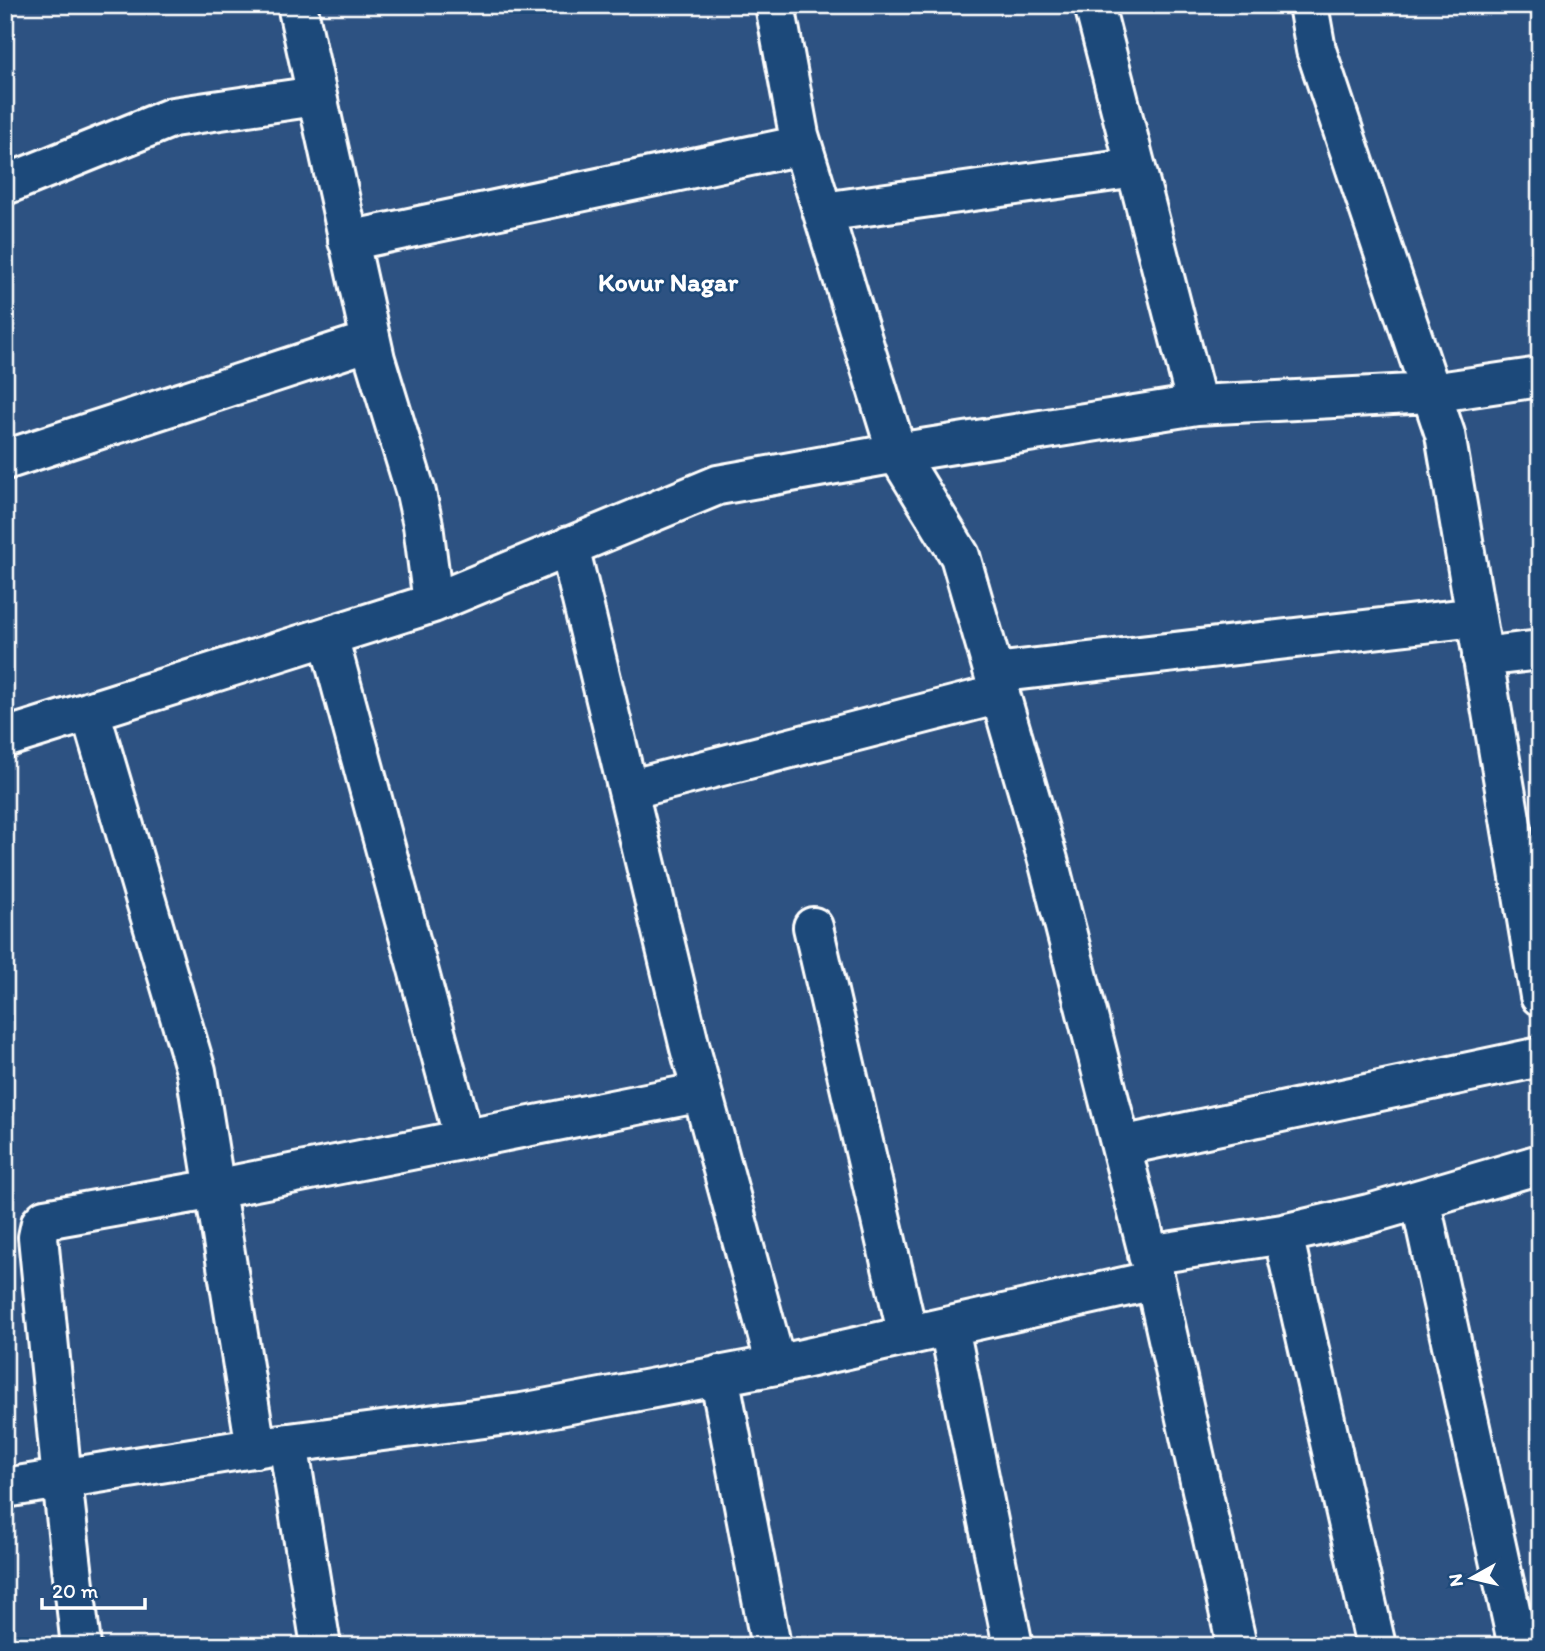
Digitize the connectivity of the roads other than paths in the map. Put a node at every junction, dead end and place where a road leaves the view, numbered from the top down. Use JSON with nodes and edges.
{"nodes":[{"id":1,"x":298,"y":5,"type":"edge"},
{"id":2,"x":775,"y":5,"type":"edge"},
{"id":3,"x":1094,"y":5,"type":"edge"},
{"id":4,"x":1308,"y":5,"type":"edge"},
{"id":5,"x":316,"y":96,"type":"junction"},
{"id":6,"x":802,"y":145,"type":"junction"},
{"id":7,"x":1136,"y":168,"type":"junction"},
{"id":8,"x":5,"y":185,"type":"edge"},
{"id":9,"x":823,"y":212,"type":"junction"},
{"id":10,"x":348,"y":241,"type":"junction"},
{"id":11,"x":370,"y":341,"type":"junction"},
{"id":12,"x":1540,"y":377,"type":"edge"},
{"id":13,"x":1431,"y":393,"type":"junction"},
{"id":14,"x":1197,"y":405,"type":"junction"},
{"id":15,"x":897,"y":453,"type":"junction"},
{"id":16,"x":5,"y":460,"type":"edge"},
{"id":17,"x":569,"y":547,"type":"junction"},
{"id":18,"x":433,"y":603,"type":"junction"},
{"id":19,"x":1476,"y":617,"type":"junction"},
{"id":20,"x":328,"y":636,"type":"junction"},
{"id":21,"x":1540,"y":650,"type":"edge"},
{"id":22,"x":1482,"y":657,"type":"junction"},
{"id":23,"x":997,"y":683,"type":"junction"},
{"id":24,"x":90,"y":711,"type":"junction"},
{"id":25,"x":5,"y":738,"type":"edge"},
{"id":26,"x":628,"y":790,"type":"junction"},
{"id":27,"x":813,"y":926,"type":"dead end"},
{"id":28,"x":1540,"y":996,"type":"edge"},
{"id":29,"x":1540,"y":1057,"type":"edge"},
{"id":30,"x":702,"y":1092,"type":"junction"},
{"id":31,"x":464,"y":1139,"type":"junction"},
{"id":32,"x":1121,"y":1146,"type":"junction"},
{"id":33,"x":1540,"y":1164,"type":"edge"},
{"id":34,"x":215,"y":1189,"type":"junction"},
{"id":35,"x":1420,"y":1199,"type":"junction"},
{"id":36,"x":1283,"y":1234,"type":"junction"},
{"id":37,"x":1152,"y":1268,"type":"junction"},
{"id":38,"x":949,"y":1327,"type":"junction"},
{"id":39,"x":908,"y":1336,"type":"junction"},
{"id":40,"x":776,"y":1365,"type":"junction"},
{"id":41,"x":719,"y":1375,"type":"junction"},
{"id":42,"x":272,"y":1446,"type":"junction"},
{"id":43,"x":62,"y":1480,"type":"junction"},
{"id":44,"x":5,"y":1488,"type":"edge"},
{"id":45,"x":81,"y":1646,"type":"edge"},
{"id":46,"x":321,"y":1646,"type":"edge"},
{"id":47,"x":771,"y":1646,"type":"edge"},
{"id":48,"x":1013,"y":1646,"type":"edge"},
{"id":49,"x":1237,"y":1646,"type":"edge"},
{"id":50,"x":1376,"y":1646,"type":"edge"},
{"id":51,"x":1518,"y":1646,"type":"edge"}],
"edges":[{"from":1,"to":5,"type":"street"},
{"from":2,"to":6,"type":"street"},
{"from":3,"to":7,"type":"street"},
{"from":4,"to":13,"type":"street"},
{"from":5,"to":8,"type":"street"},
{"from":5,"to":10,"type":"street"},
{"from":6,"to":9,"type":"street"},
{"from":6,"to":10,"type":"street"},
{"from":7,"to":9,"type":"street"},
{"from":7,"to":14,"type":"street"},
{"from":9,"to":15,"type":"street"},
{"from":10,"to":11,"type":"street"},
{"from":11,"to":16,"type":"street"},
{"from":11,"to":18,"type":"street"},
{"from":12,"to":13,"type":"street"},
{"from":13,"to":14,"type":"street"},
{"from":13,"to":19,"type":"street"},
{"from":14,"to":15,"type":"street"},
{"from":15,"to":17,"type":"street"},
{"from":15,"to":23,"type":"street"},
{"from":17,"to":18,"type":"street"},
{"from":17,"to":26,"type":"street"},
{"from":18,"to":20,"type":"street"},
{"from":19,"to":22,"type":"street"},
{"from":19,"to":23,"type":"street"},
{"from":20,"to":24,"type":"street"},
{"from":20,"to":31,"type":"street"},
{"from":21,"to":22,"type":"street"},
{"from":22,"to":28,"type":"street"},
{"from":23,"to":26,"type":"street"},
{"from":23,"to":32,"type":"street"},
{"from":24,"to":25,"type":"street"},
{"from":24,"to":34,"type":"street"},
{"from":26,"to":30,"type":"street"},
{"from":27,"to":39,"type":"street"},
{"from":29,"to":32,"type":"street"},
{"from":30,"to":31,"type":"street"},
{"from":30,"to":40,"type":"street"},
{"from":31,"to":34,"type":"street"},
{"from":32,"to":37,"type":"street"},
{"from":33,"to":35,"type":"street"},
{"from":34,"to":42,"type":"street"},
{"from":34,"to":43,"type":"street"},
{"from":35,"to":36,"type":"street"},
{"from":35,"to":51,"type":"street"},
{"from":36,"to":37,"type":"street"},
{"from":36,"to":50,"type":"street"},
{"from":37,"to":38,"type":"street"},
{"from":37,"to":49,"type":"street"},
{"from":38,"to":39,"type":"street"},
{"from":38,"to":48,"type":"street"},
{"from":39,"to":40,"type":"street"},
{"from":40,"to":41,"type":"street"},
{"from":41,"to":42,"type":"street"},
{"from":41,"to":47,"type":"street"},
{"from":42,"to":43,"type":"street"},
{"from":42,"to":46,"type":"street"},
{"from":43,"to":44,"type":"street"},
{"from":43,"to":45,"type":"street"}]}
